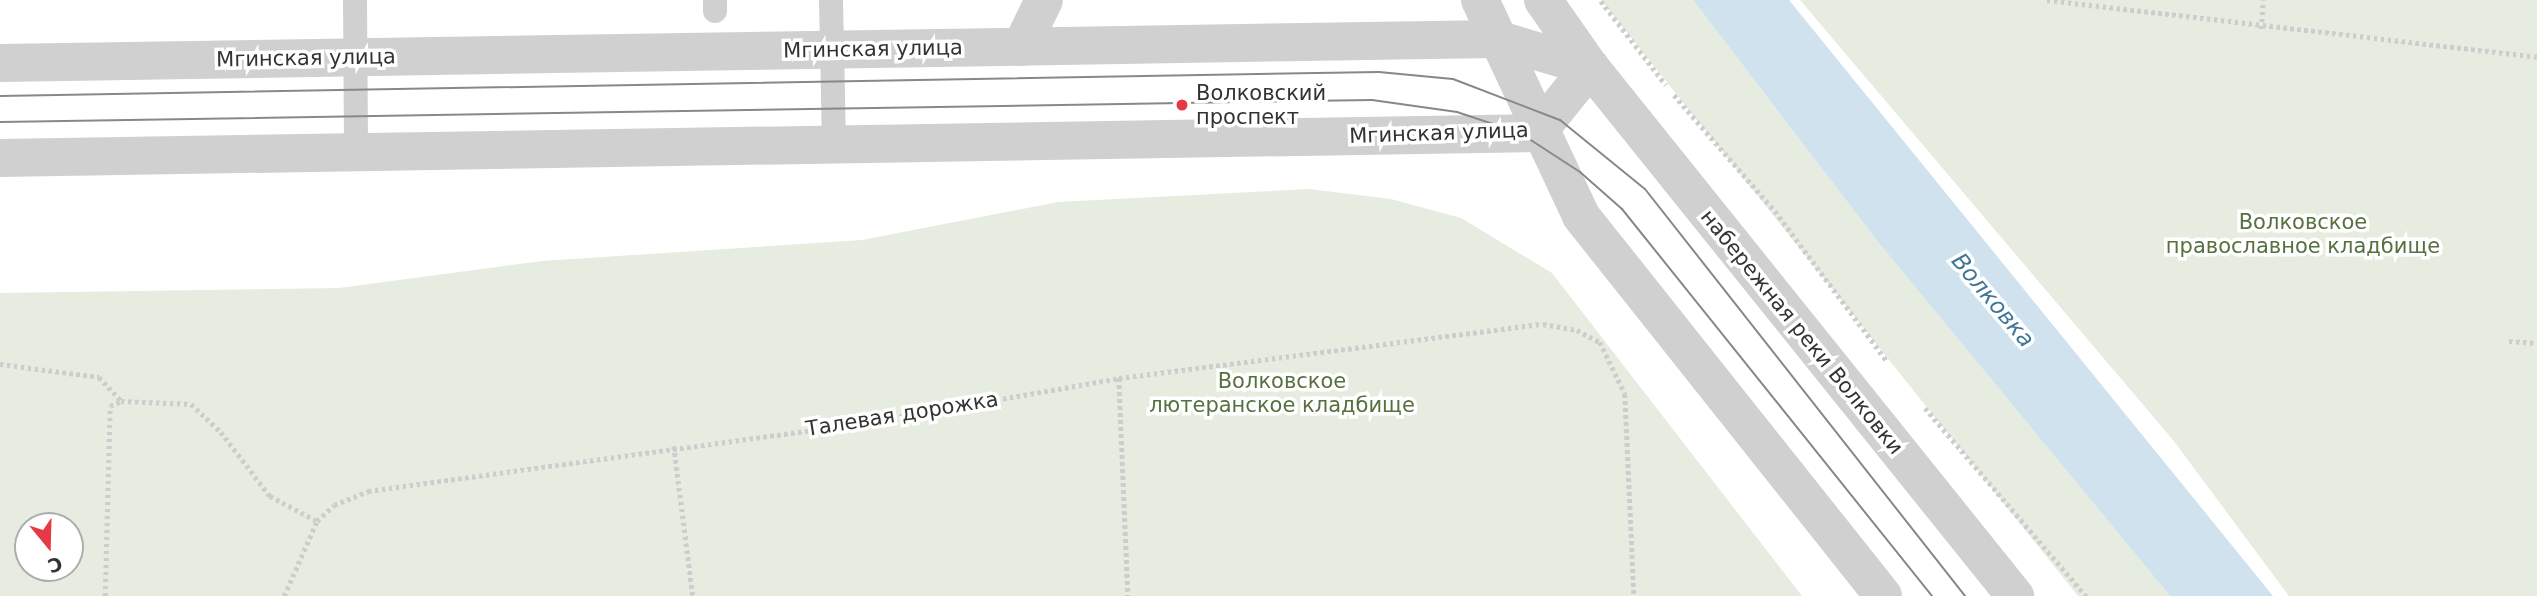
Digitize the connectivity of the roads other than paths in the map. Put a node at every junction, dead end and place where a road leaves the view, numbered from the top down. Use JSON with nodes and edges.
{"nodes":[{"id":1,"x":355,"y":0,"type":"edge"},
{"id":2,"x":831,"y":0,"type":"edge"},
{"id":3,"x":1044,"y":0,"type":"edge"},
{"id":4,"x":1480,"y":0,"type":"edge"},
{"id":5,"x":1544,"y":0,"type":"edge"},
{"id":6,"x":1496,"y":39,"type":"junction"},
{"id":7,"x":1021,"y":47,"type":"junction"},
{"id":8,"x":832,"y":49,"type":"junction"},
{"id":9,"x":355,"y":57,"type":"junction"},
{"id":10,"x":0,"y":63,"type":"edge"},
{"id":11,"x":1590,"y":67,"type":"junction"},
{"id":12,"x":1537,"y":133,"type":"junction"},
{"id":13,"x":834,"y":144,"type":"junction"},
{"id":14,"x":356,"y":152,"type":"junction"},
{"id":15,"x":0,"y":158,"type":"edge"},
{"id":16,"x":1883,"y":596,"type":"edge"},
{"id":17,"x":2015,"y":596,"type":"edge"}],
"edges":[{"from":1,"to":9,"type":"lane"},
{"from":2,"to":8,"type":"lane"},
{"from":3,"to":7,"type":"street"},
{"from":4,"to":6,"type":"street"},
{"from":5,"to":11,"type":"street"},
{"from":6,"to":7,"type":"street","name":"Мгинская улица"},
{"from":6,"to":11,"type":"street","name":"Мгинская улица"},
{"from":6,"to":12,"type":"street"},
{"from":7,"to":8,"type":"street","name":"Мгинская улица"},
{"from":8,"to":9,"type":"street","name":"Мгинская улица"},
{"from":8,"to":13,"type":"lane"},
{"from":9,"to":10,"type":"street","name":"Мгинская улица"},
{"from":9,"to":14,"type":"lane"},
{"from":11,"to":12,"type":"street","name":"Мгинская улица"},
{"from":11,"to":17,"type":"street","name":"набережная реки Волковки"},
{"from":12,"to":13,"type":"street","name":"Мгинская улица"},
{"from":12,"to":16,"type":"street"},
{"from":13,"to":14,"type":"street","name":"Мгинская улица"},
{"from":14,"to":15,"type":"street","name":"Мгинская улица"}]}
